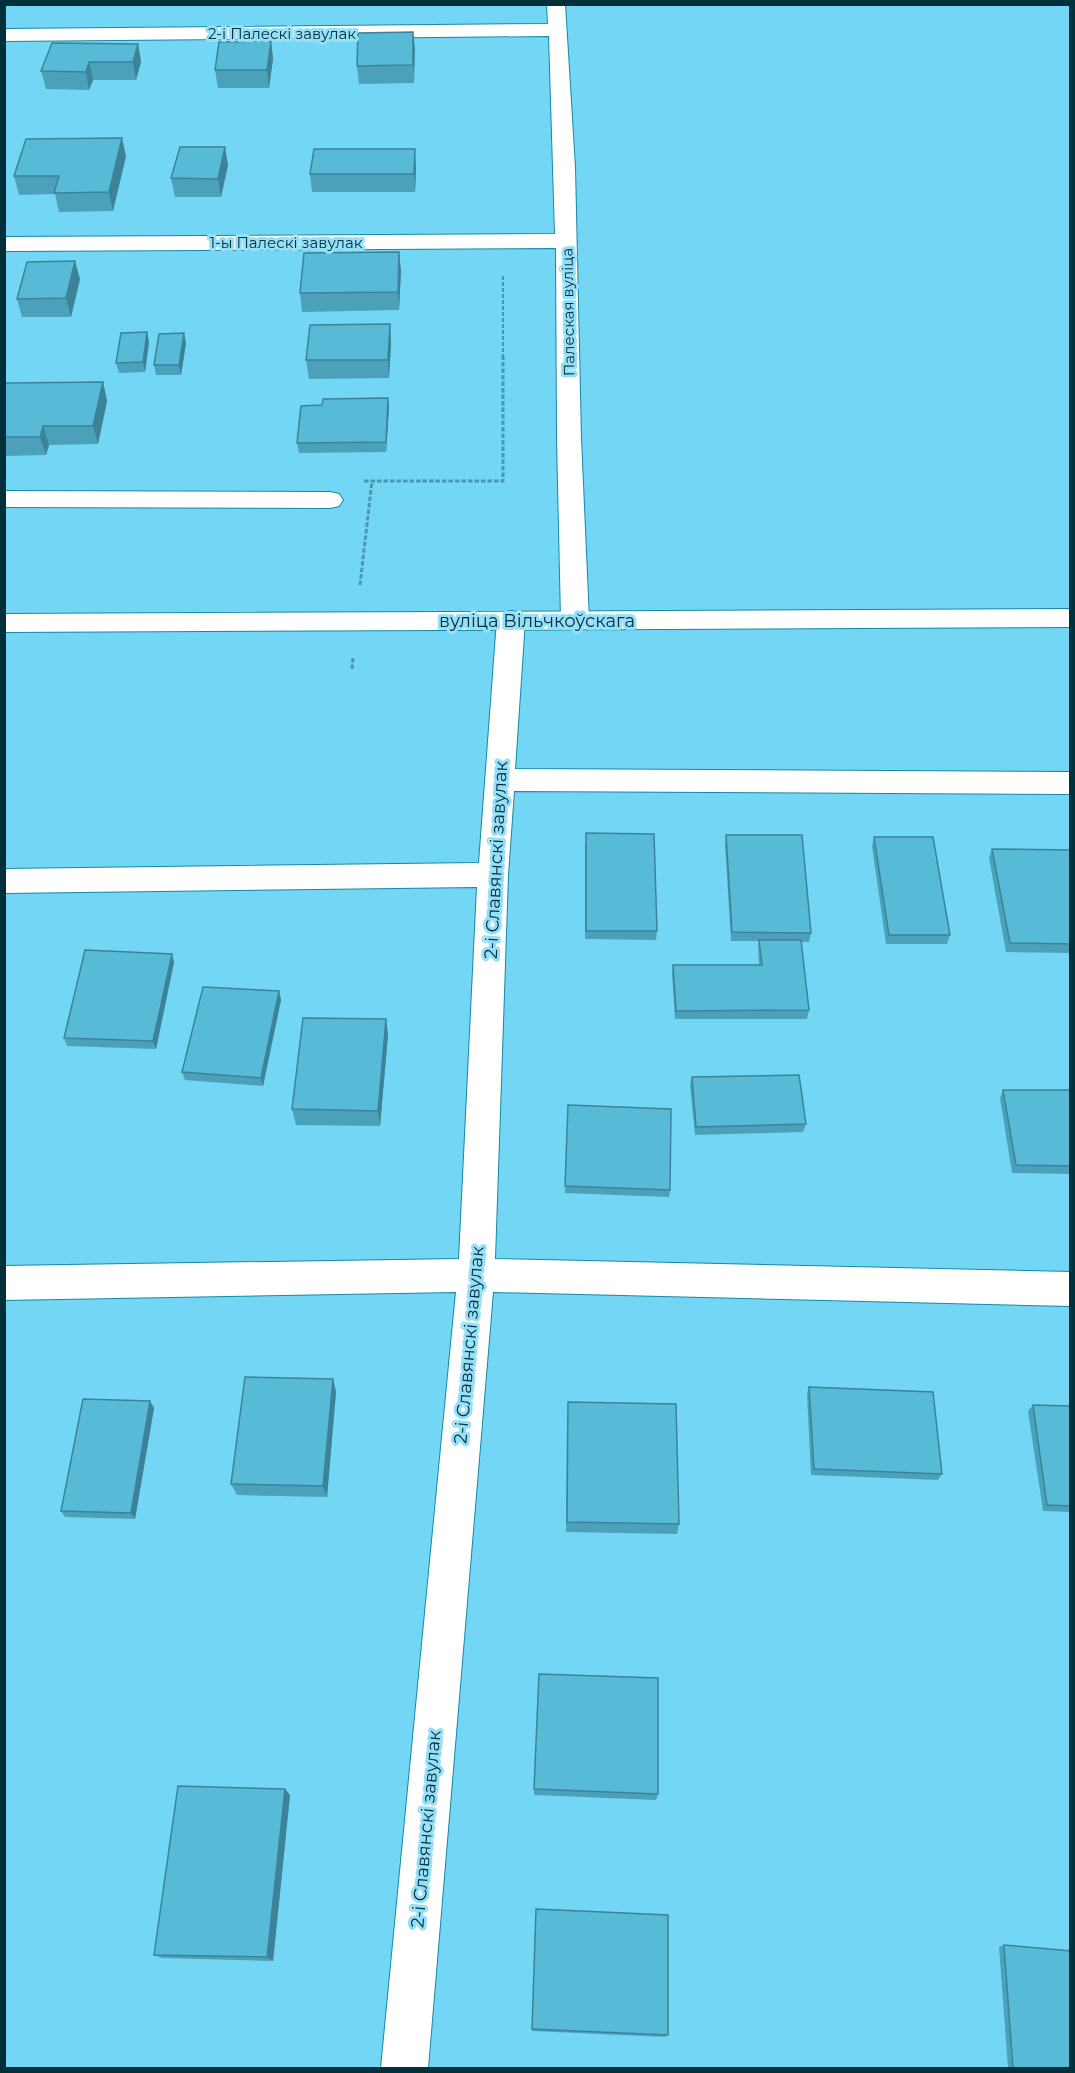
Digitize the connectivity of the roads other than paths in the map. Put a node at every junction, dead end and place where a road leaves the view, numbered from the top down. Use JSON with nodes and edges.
{"nodes":[{"id":1,"x":556,"y":4,"type":"edge"},
{"id":2,"x":559,"y":30,"type":"junction"},
{"id":3,"x":4,"y":35,"type":"edge"},
{"id":4,"x":567,"y":241,"type":"junction"},
{"id":5,"x":4,"y":244,"type":"edge"},
{"id":6,"x":4,"y":499,"type":"edge"},
{"id":7,"x":330,"y":500,"type":"dead end"},
{"id":8,"x":1071,"y":618,"type":"edge"},
{"id":9,"x":512,"y":620,"type":"junction"},
{"id":10,"x":575,"y":620,"type":"junction"},
{"id":11,"x":4,"y":623,"type":"edge"},
{"id":12,"x":500,"y":780,"type":"junction"},
{"id":13,"x":1071,"y":783,"type":"edge"},
{"id":14,"x":493,"y":875,"type":"junction"},
{"id":15,"x":4,"y":881,"type":"edge"},
{"id":16,"x":476,"y":1275,"type":"junction"},
{"id":17,"x":4,"y":1282,"type":"edge"},
{"id":18,"x":1071,"y":1289,"type":"edge"},
{"id":19,"x":404,"y":2068,"type":"edge"}],
"edges":[{"from":1,"to":2,"type":"street","name":"Палеская вуліца"},
{"from":2,"to":3,"type":"street","name":"2-і Палескі завулак"},
{"from":2,"to":4,"type":"street","name":"Палеская вуліца"},
{"from":4,"to":5,"type":"street","name":"1-ы Палескі завулак"},
{"from":4,"to":10,"type":"street","name":"Палеская вуліца"},
{"from":6,"to":7,"type":"street"},
{"from":8,"to":10,"type":"street","name":"вуліца Вільчкоўскага"},
{"from":9,"to":10,"type":"street","name":"вуліца Вільчкоўскага"},
{"from":9,"to":11,"type":"street","name":"вуліца Вільчкоўскага"},
{"from":9,"to":12,"type":"street","name":"2-і Славянскі завулак"},
{"from":12,"to":13,"type":"street"},
{"from":12,"to":14,"type":"street","name":"2-і Славянскі завулак"},
{"from":14,"to":15,"type":"street"},
{"from":14,"to":16,"type":"street","name":"2-і Славянскі завулак"},
{"from":16,"to":17,"type":"street"},
{"from":16,"to":18,"type":"street"},
{"from":16,"to":19,"type":"street","name":"2-і Славянскі завулак"}]}
